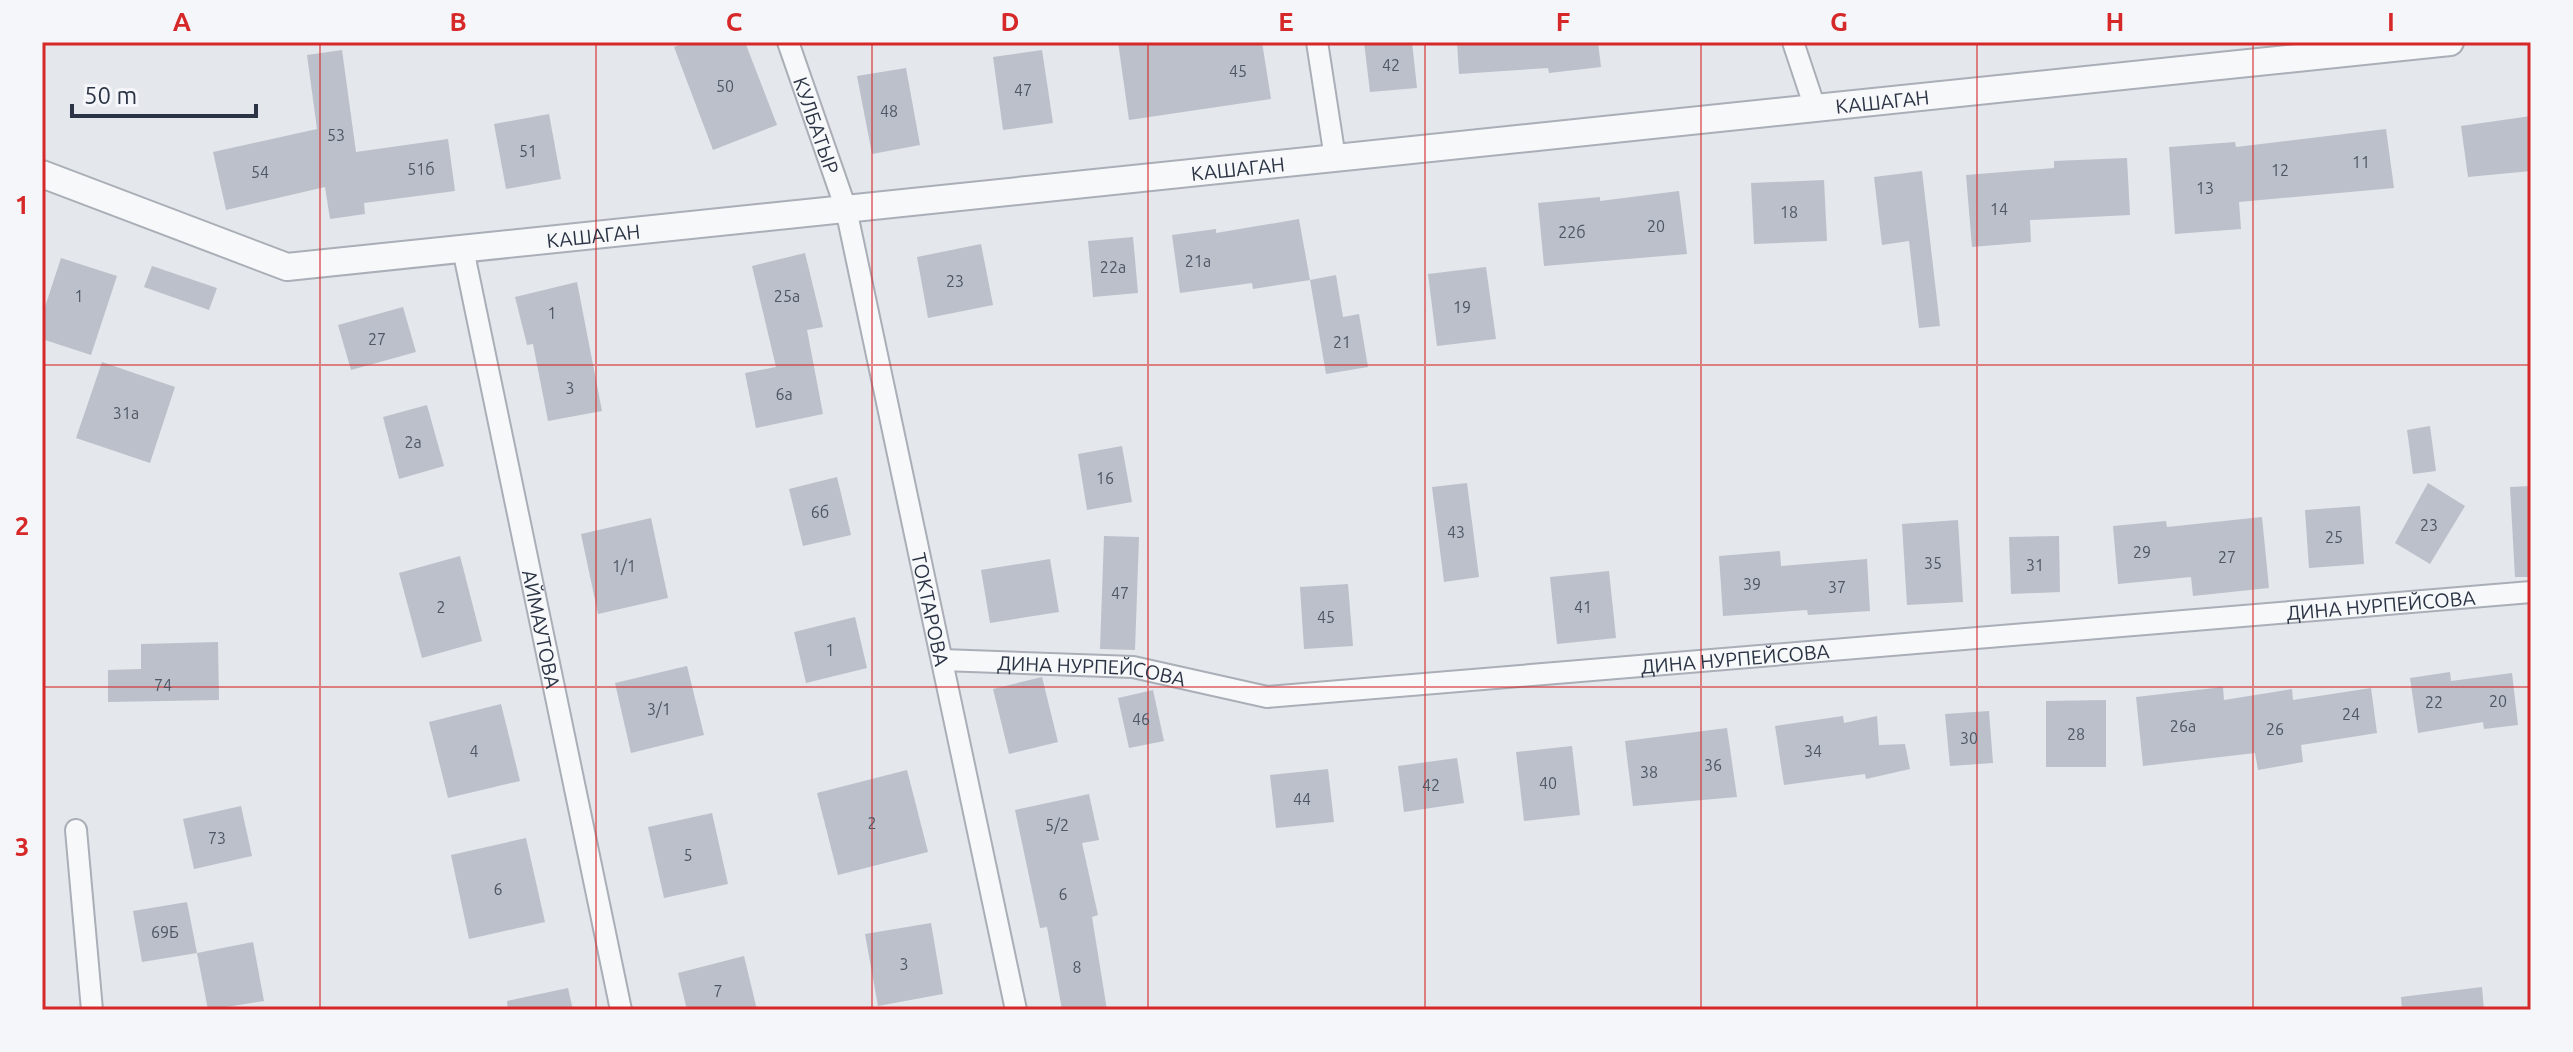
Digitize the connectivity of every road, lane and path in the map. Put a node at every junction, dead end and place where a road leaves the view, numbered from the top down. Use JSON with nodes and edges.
{"nodes":[{"id":1,"x":788,"y":42,"type":"edge"},
{"id":2,"x":1317,"y":42,"type":"edge"},
{"id":3,"x":1793,"y":42,"type":"edge"},
{"id":4,"x":2450,"y":42,"type":"edge"},
{"id":5,"x":1815,"y":108,"type":"junction"},
{"id":6,"x":1335,"y":158,"type":"junction"},
{"id":7,"x":42,"y":174,"type":"edge"},
{"id":8,"x":846,"y":209,"type":"junction"},
{"id":9,"x":463,"y":249,"type":"junction"},
{"id":10,"x":2531,"y":592,"type":"edge"},
{"id":11,"x":942,"y":660,"type":"junction"},
{"id":12,"x":76,"y":830,"type":"dead end"},
{"id":13,"x":92,"y":1010,"type":"edge"},
{"id":14,"x":621,"y":1010,"type":"edge"},
{"id":15,"x":1016,"y":1010,"type":"edge"}],
"edges":[{"from":1,"to":8,"type":"street","name":"КУЛБАТЫР"},
{"from":2,"to":6,"type":"street"},
{"from":3,"to":5,"type":"street"},
{"from":4,"to":5,"type":"street","name":"КАШАГАН"},
{"from":5,"to":6,"type":"street","name":"КАШАГАН"},
{"from":6,"to":8,"type":"street","name":"КАШАГАН"},
{"from":7,"to":9,"type":"street","name":"КАШАГАН"},
{"from":8,"to":9,"type":"street","name":"КАШАГАН"},
{"from":8,"to":11,"type":"street","name":"ТОКТАРОВА"},
{"from":9,"to":14,"type":"street","name":"АЙМАУТОВА"},
{"from":10,"to":11,"type":"street","name":"ДИНА НУРПЕЙСОВА"},
{"from":11,"to":15,"type":"street","name":"ТОКТАРОВА"},
{"from":12,"to":13,"type":"street"}]}
